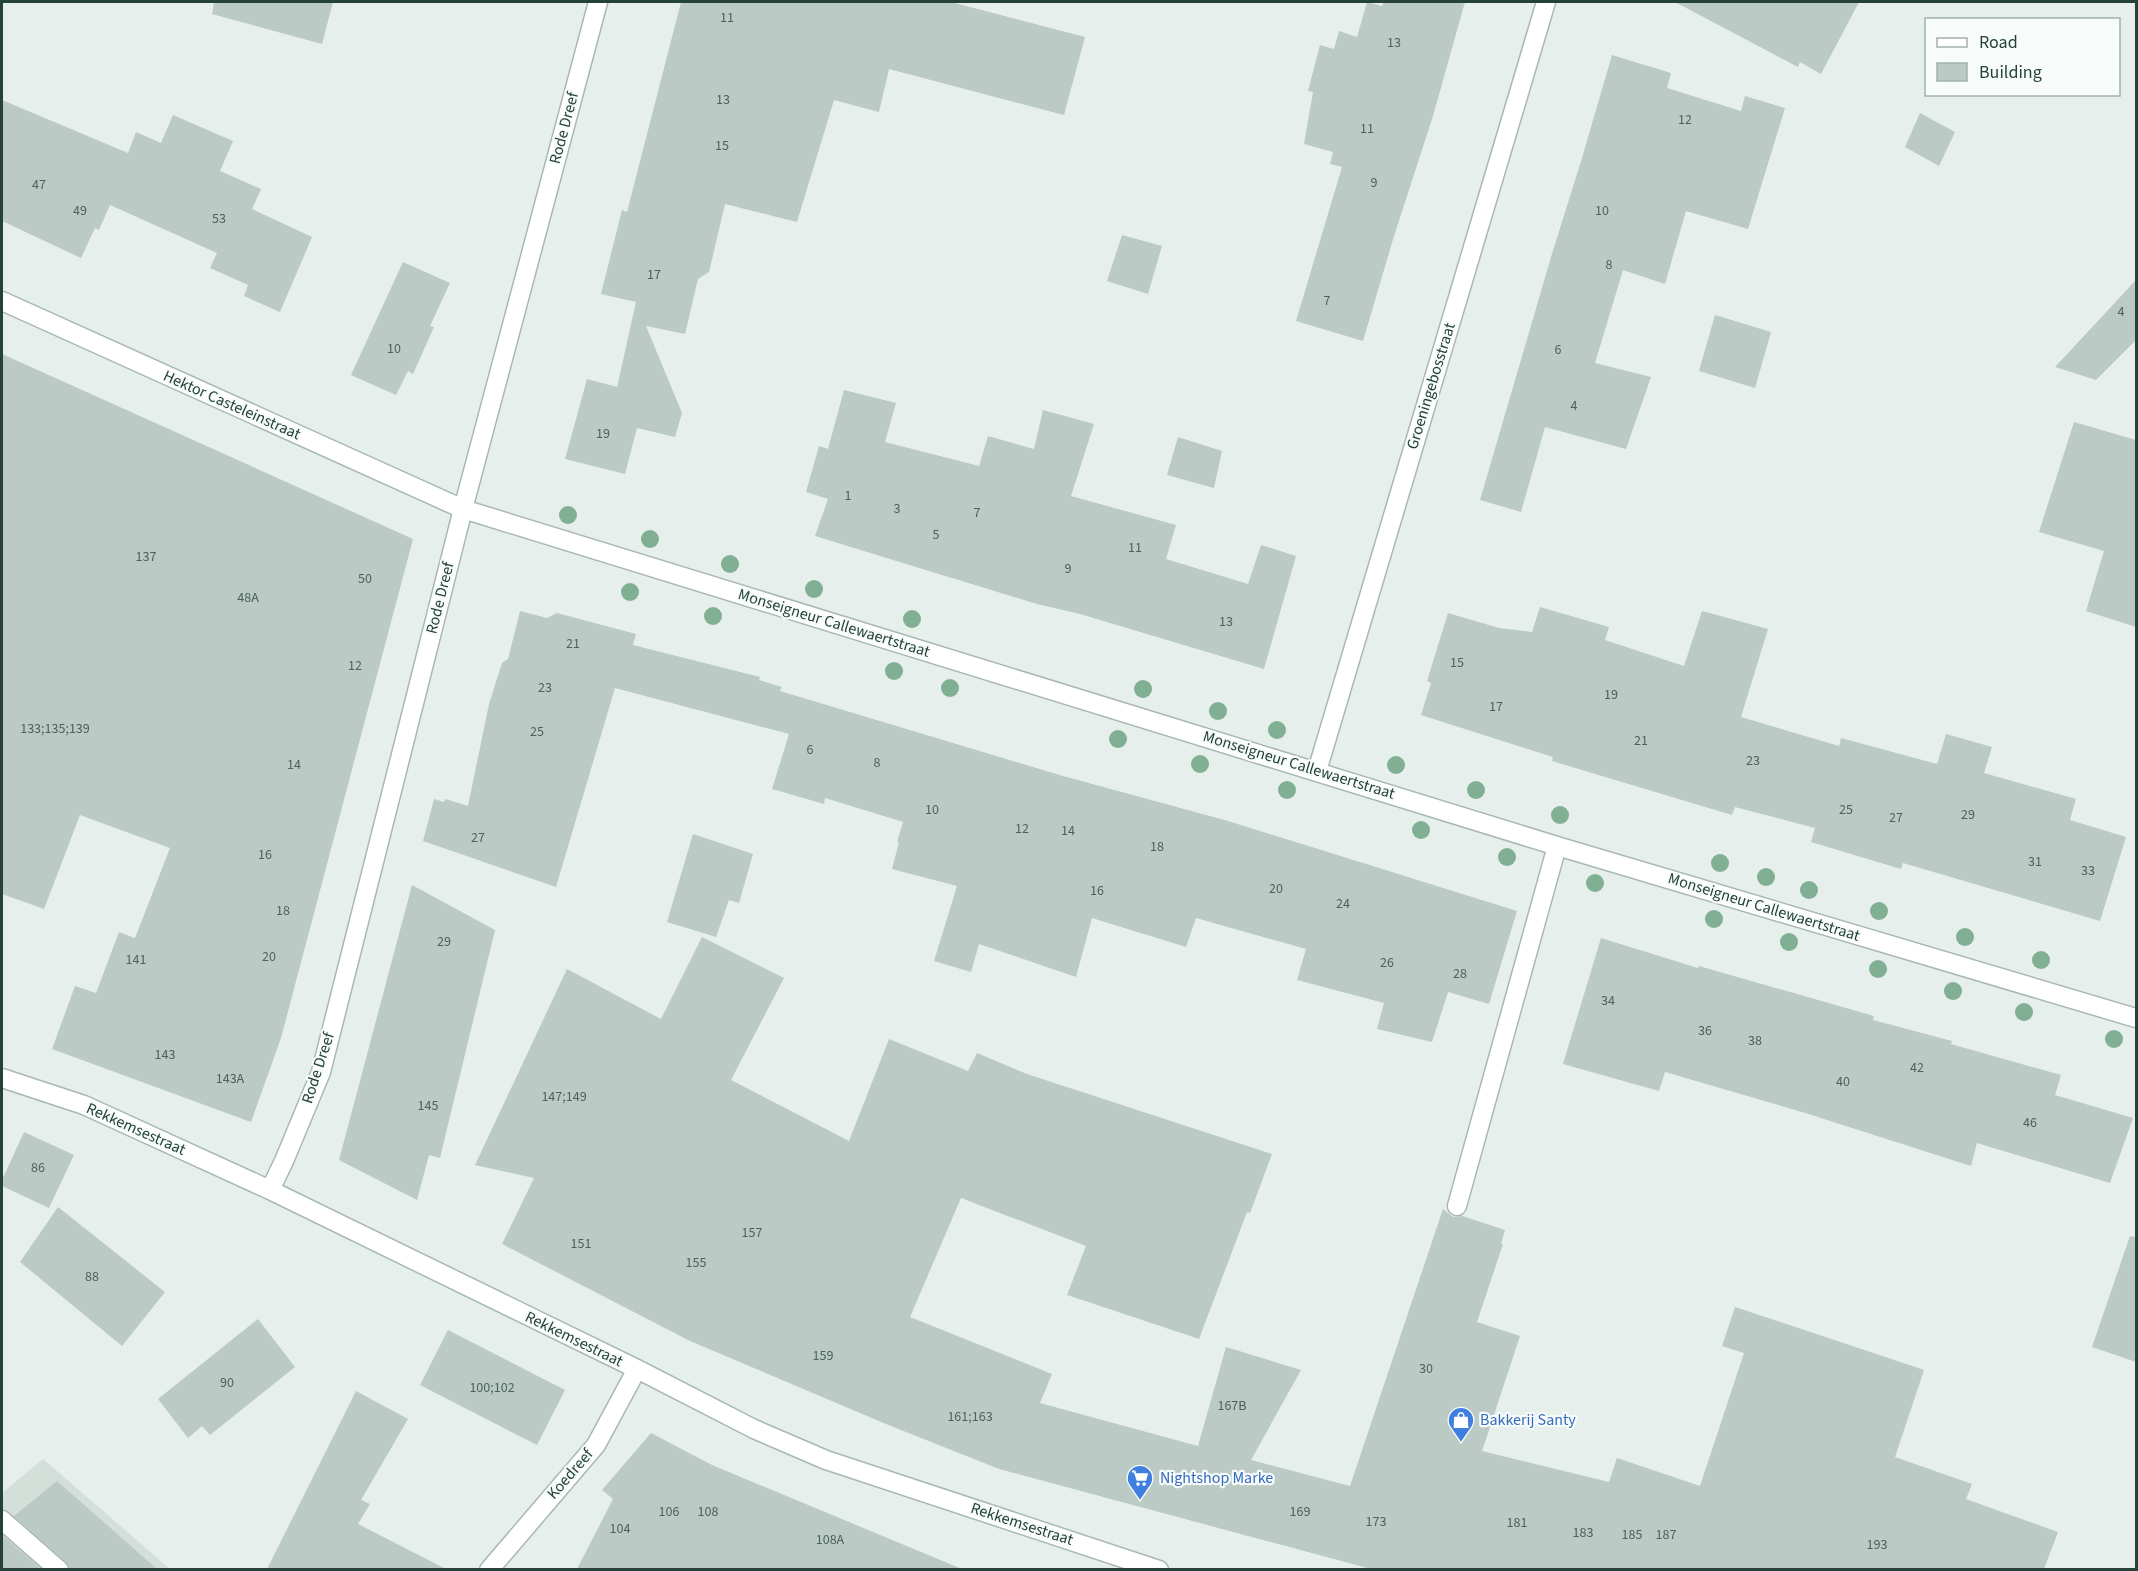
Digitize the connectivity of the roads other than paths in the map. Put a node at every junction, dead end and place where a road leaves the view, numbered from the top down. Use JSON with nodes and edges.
{"nodes":[{"id":1,"x":598,"y":2,"type":"edge"},
{"id":2,"x":1545,"y":2,"type":"edge"},
{"id":3,"x":2,"y":301,"type":"edge"},
{"id":4,"x":463,"y":508,"type":"junction"},
{"id":5,"x":1317,"y":771,"type":"junction"},
{"id":6,"x":1557,"y":846,"type":"junction"},
{"id":7,"x":2136,"y":1018,"type":"edge"},
{"id":8,"x":2,"y":1078,"type":"edge"},
{"id":9,"x":270,"y":1190,"type":"junction"},
{"id":10,"x":1457,"y":1206,"type":"dead end"},
{"id":11,"x":637,"y":1369,"type":"junction"},
{"id":12,"x":2,"y":1520,"type":"edge"},
{"id":13,"x":59,"y":1569,"type":"edge"},
{"id":14,"x":489,"y":1569,"type":"edge"},
{"id":15,"x":1159,"y":1569,"type":"edge"}],
"edges":[{"from":1,"to":4,"type":"street","name":"Rode Dreef"},
{"from":2,"to":5,"type":"street","name":"Groeningebosstraat"},
{"from":3,"to":4,"type":"street","name":"Hektor Casteleinstraat"},
{"from":4,"to":5,"type":"street","name":"Monseigneur Callewaertstraat"},
{"from":4,"to":9,"type":"street","name":"Rode Dreef"},
{"from":5,"to":6,"type":"street","name":"Monseigneur Callewaertstraat"},
{"from":6,"to":7,"type":"street","name":"Monseigneur Callewaertstraat"},
{"from":6,"to":10,"type":"street"},
{"from":8,"to":9,"type":"street","name":"Rekkemsestraat"},
{"from":9,"to":11,"type":"street","name":"Rekkemsestraat"},
{"from":11,"to":14,"type":"street","name":"Koedreef"},
{"from":11,"to":15,"type":"street","name":"Rekkemsestraat"},
{"from":12,"to":13,"type":"street"}]}
